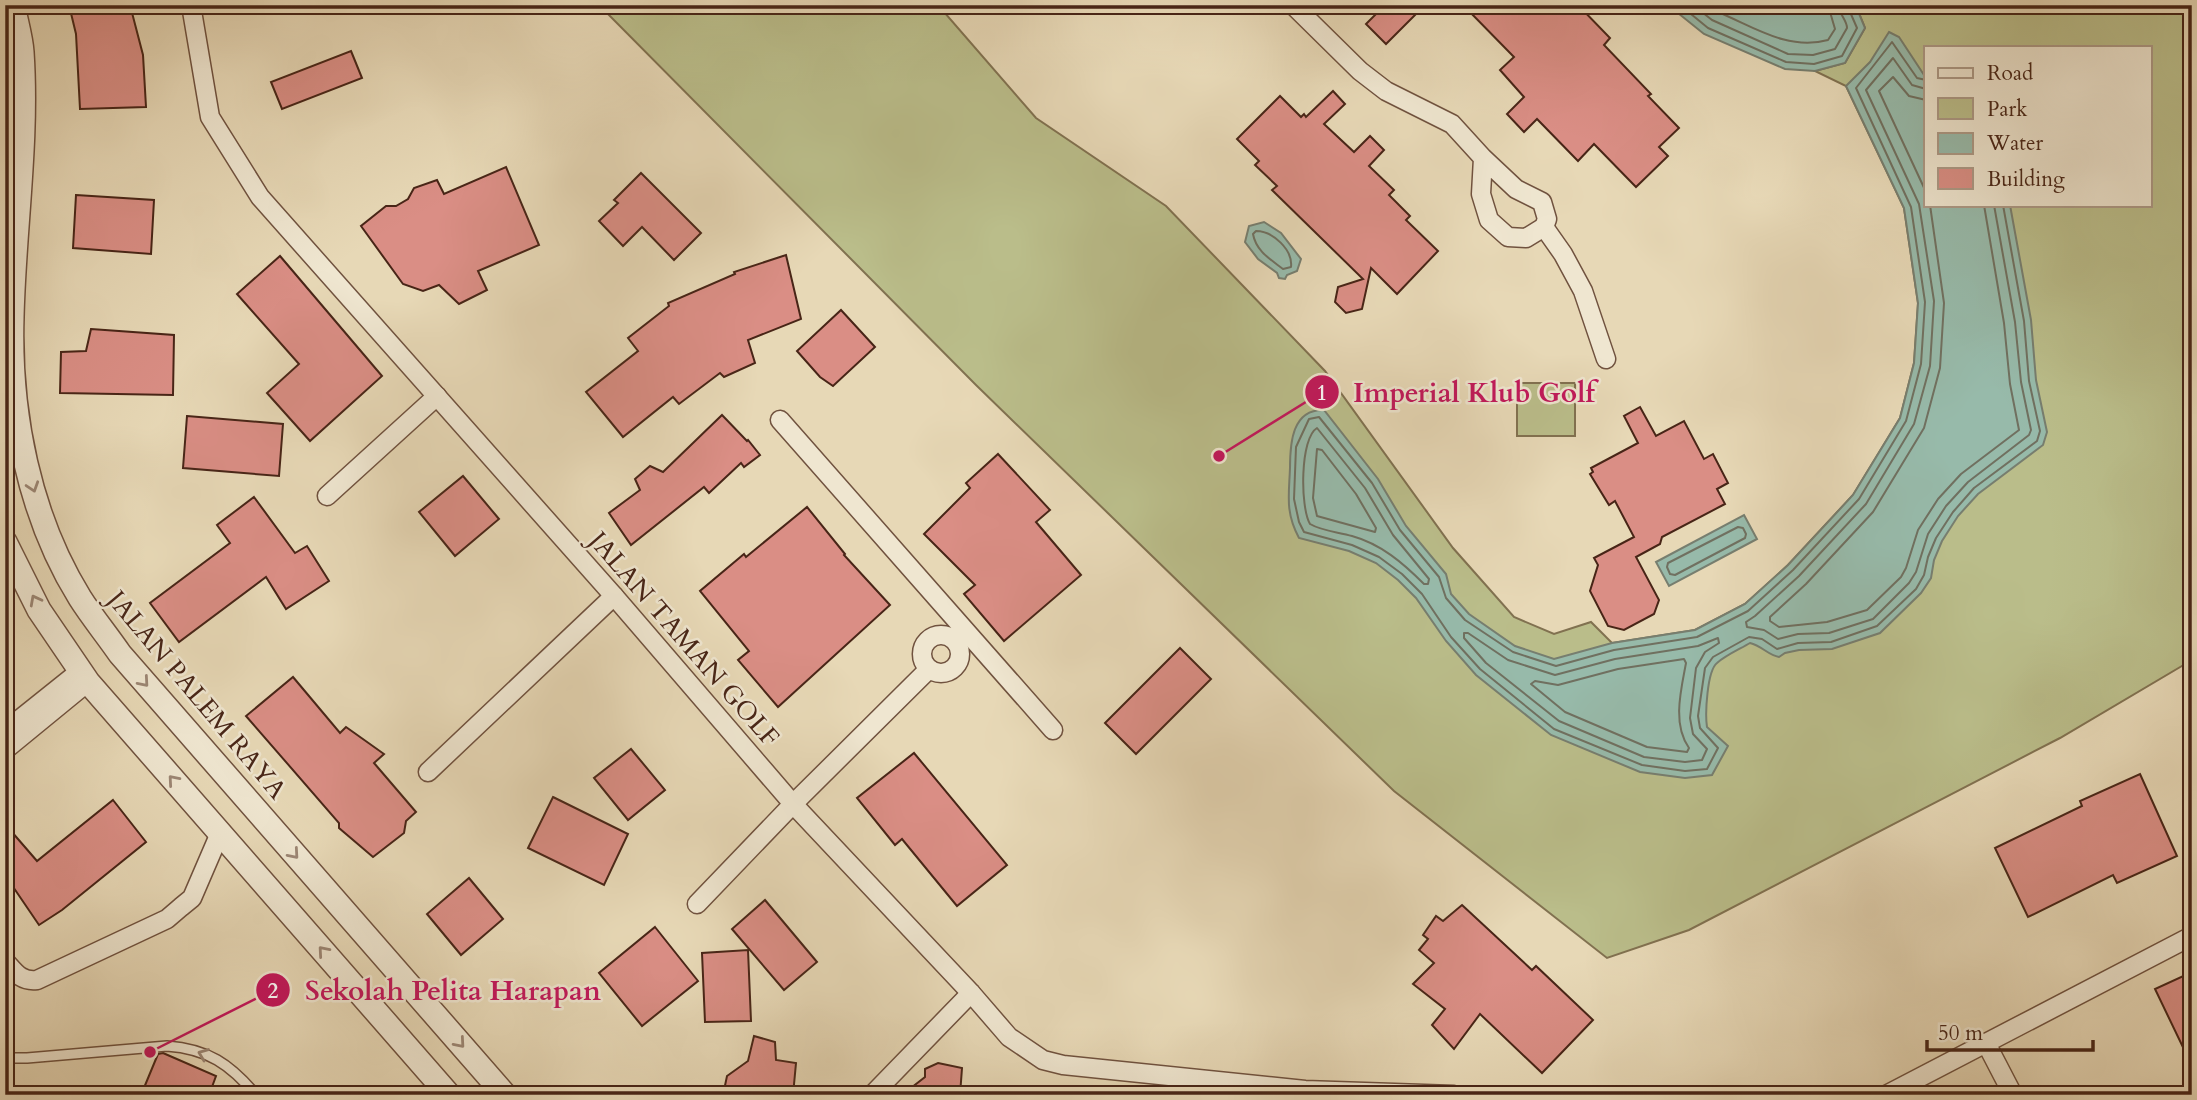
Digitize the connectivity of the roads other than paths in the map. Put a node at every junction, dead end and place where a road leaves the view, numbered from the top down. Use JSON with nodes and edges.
{"nodes":[{"id":1,"x":13,"y":5,"type":"edge"},
{"id":2,"x":191,"y":5,"type":"edge"},
{"id":3,"x":1293,"y":5,"type":"edge"},
{"id":4,"x":1483,"y":158,"type":"junction"},
{"id":5,"x":1544,"y":227,"type":"junction"},
{"id":6,"x":1606,"y":359,"type":"dead end"},
{"id":7,"x":437,"y":397,"type":"junction"},
{"id":8,"x":780,"y":420,"type":"dead end"},
{"id":9,"x":327,"y":496,"type":"dead end"},
{"id":10,"x":5,"y":542,"type":"edge"},
{"id":11,"x":614,"y":596,"type":"junction"},
{"id":12,"x":960,"y":636,"type":"junction"},
{"id":13,"x":929,"y":669,"type":"junction"},
{"id":14,"x":84,"y":677,"type":"junction"},
{"id":15,"x":1053,"y":730,"type":"dead end"},
{"id":16,"x":5,"y":732,"type":"edge"},
{"id":17,"x":5,"y":750,"type":"edge"},
{"id":18,"x":428,"y":772,"type":"dead end"},
{"id":19,"x":793,"y":804,"type":"junction"},
{"id":20,"x":220,"y":833,"type":"junction"},
{"id":21,"x":697,"y":904,"type":"dead end"},
{"id":22,"x":2186,"y":939,"type":"dead end"},
{"id":23,"x":5,"y":961,"type":"edge"},
{"id":24,"x":971,"y":993,"type":"junction"},
{"id":25,"x":1986,"y":1043,"type":"junction"},
{"id":26,"x":5,"y":1058,"type":"edge"},
{"id":27,"x":1305,"y":1093,"type":"edge"},
{"id":28,"x":256,"y":1095,"type":"edge"},
{"id":29,"x":449,"y":1095,"type":"edge"},
{"id":30,"x":505,"y":1095,"type":"edge"},
{"id":31,"x":872,"y":1095,"type":"edge"},
{"id":32,"x":1454,"y":1095,"type":"edge"},
{"id":33,"x":1886,"y":1095,"type":"edge"},
{"id":34,"x":2013,"y":1095,"type":"edge"}],
"edges":[{"from":1,"to":30,"type":"street","name":"JALAN PALEM RAYA","one_way":true},
{"from":2,"to":7,"type":"street","name":"JALAN TAMAN GOLF"},
{"from":3,"to":4,"type":"street"},
{"from":4,"to":5,"type":"street"},
{"from":4,"to":5,"type":"street"},
{"from":5,"to":6,"type":"street"},
{"from":7,"to":9,"type":"street"},
{"from":7,"to":11,"type":"street","name":"JALAN TAMAN GOLF"},
{"from":8,"to":12,"type":"street"},
{"from":14,"to":10,"type":"street","one_way":true},
{"from":11,"to":18,"type":"street"},
{"from":11,"to":19,"type":"street","name":"JALAN TAMAN GOLF"},
{"from":12,"to":13,"type":"street"},
{"from":12,"to":13,"type":"street"},
{"from":12,"to":15,"type":"street"},
{"from":13,"to":19,"type":"street"},
{"from":14,"to":16,"type":"street"},
{"from":14,"to":17,"type":"street"},
{"from":20,"to":14,"type":"street","one_way":true},
{"from":19,"to":21,"type":"street"},
{"from":19,"to":24,"type":"street","name":"JALAN TAMAN GOLF"},
{"from":20,"to":23,"type":"street"},
{"from":29,"to":20,"type":"street","one_way":true},
{"from":22,"to":25,"type":"street"},
{"from":24,"to":27,"type":"street","name":"JALAN TAMAN GOLF"},
{"from":24,"to":31,"type":"street"},
{"from":25,"to":33,"type":"street"},
{"from":25,"to":34,"type":"street"},
{"from":28,"to":26,"type":"lane","one_way":true},
{"from":27,"to":32,"type":"street","name":"JALAN TAMAN GOLF"}]}
